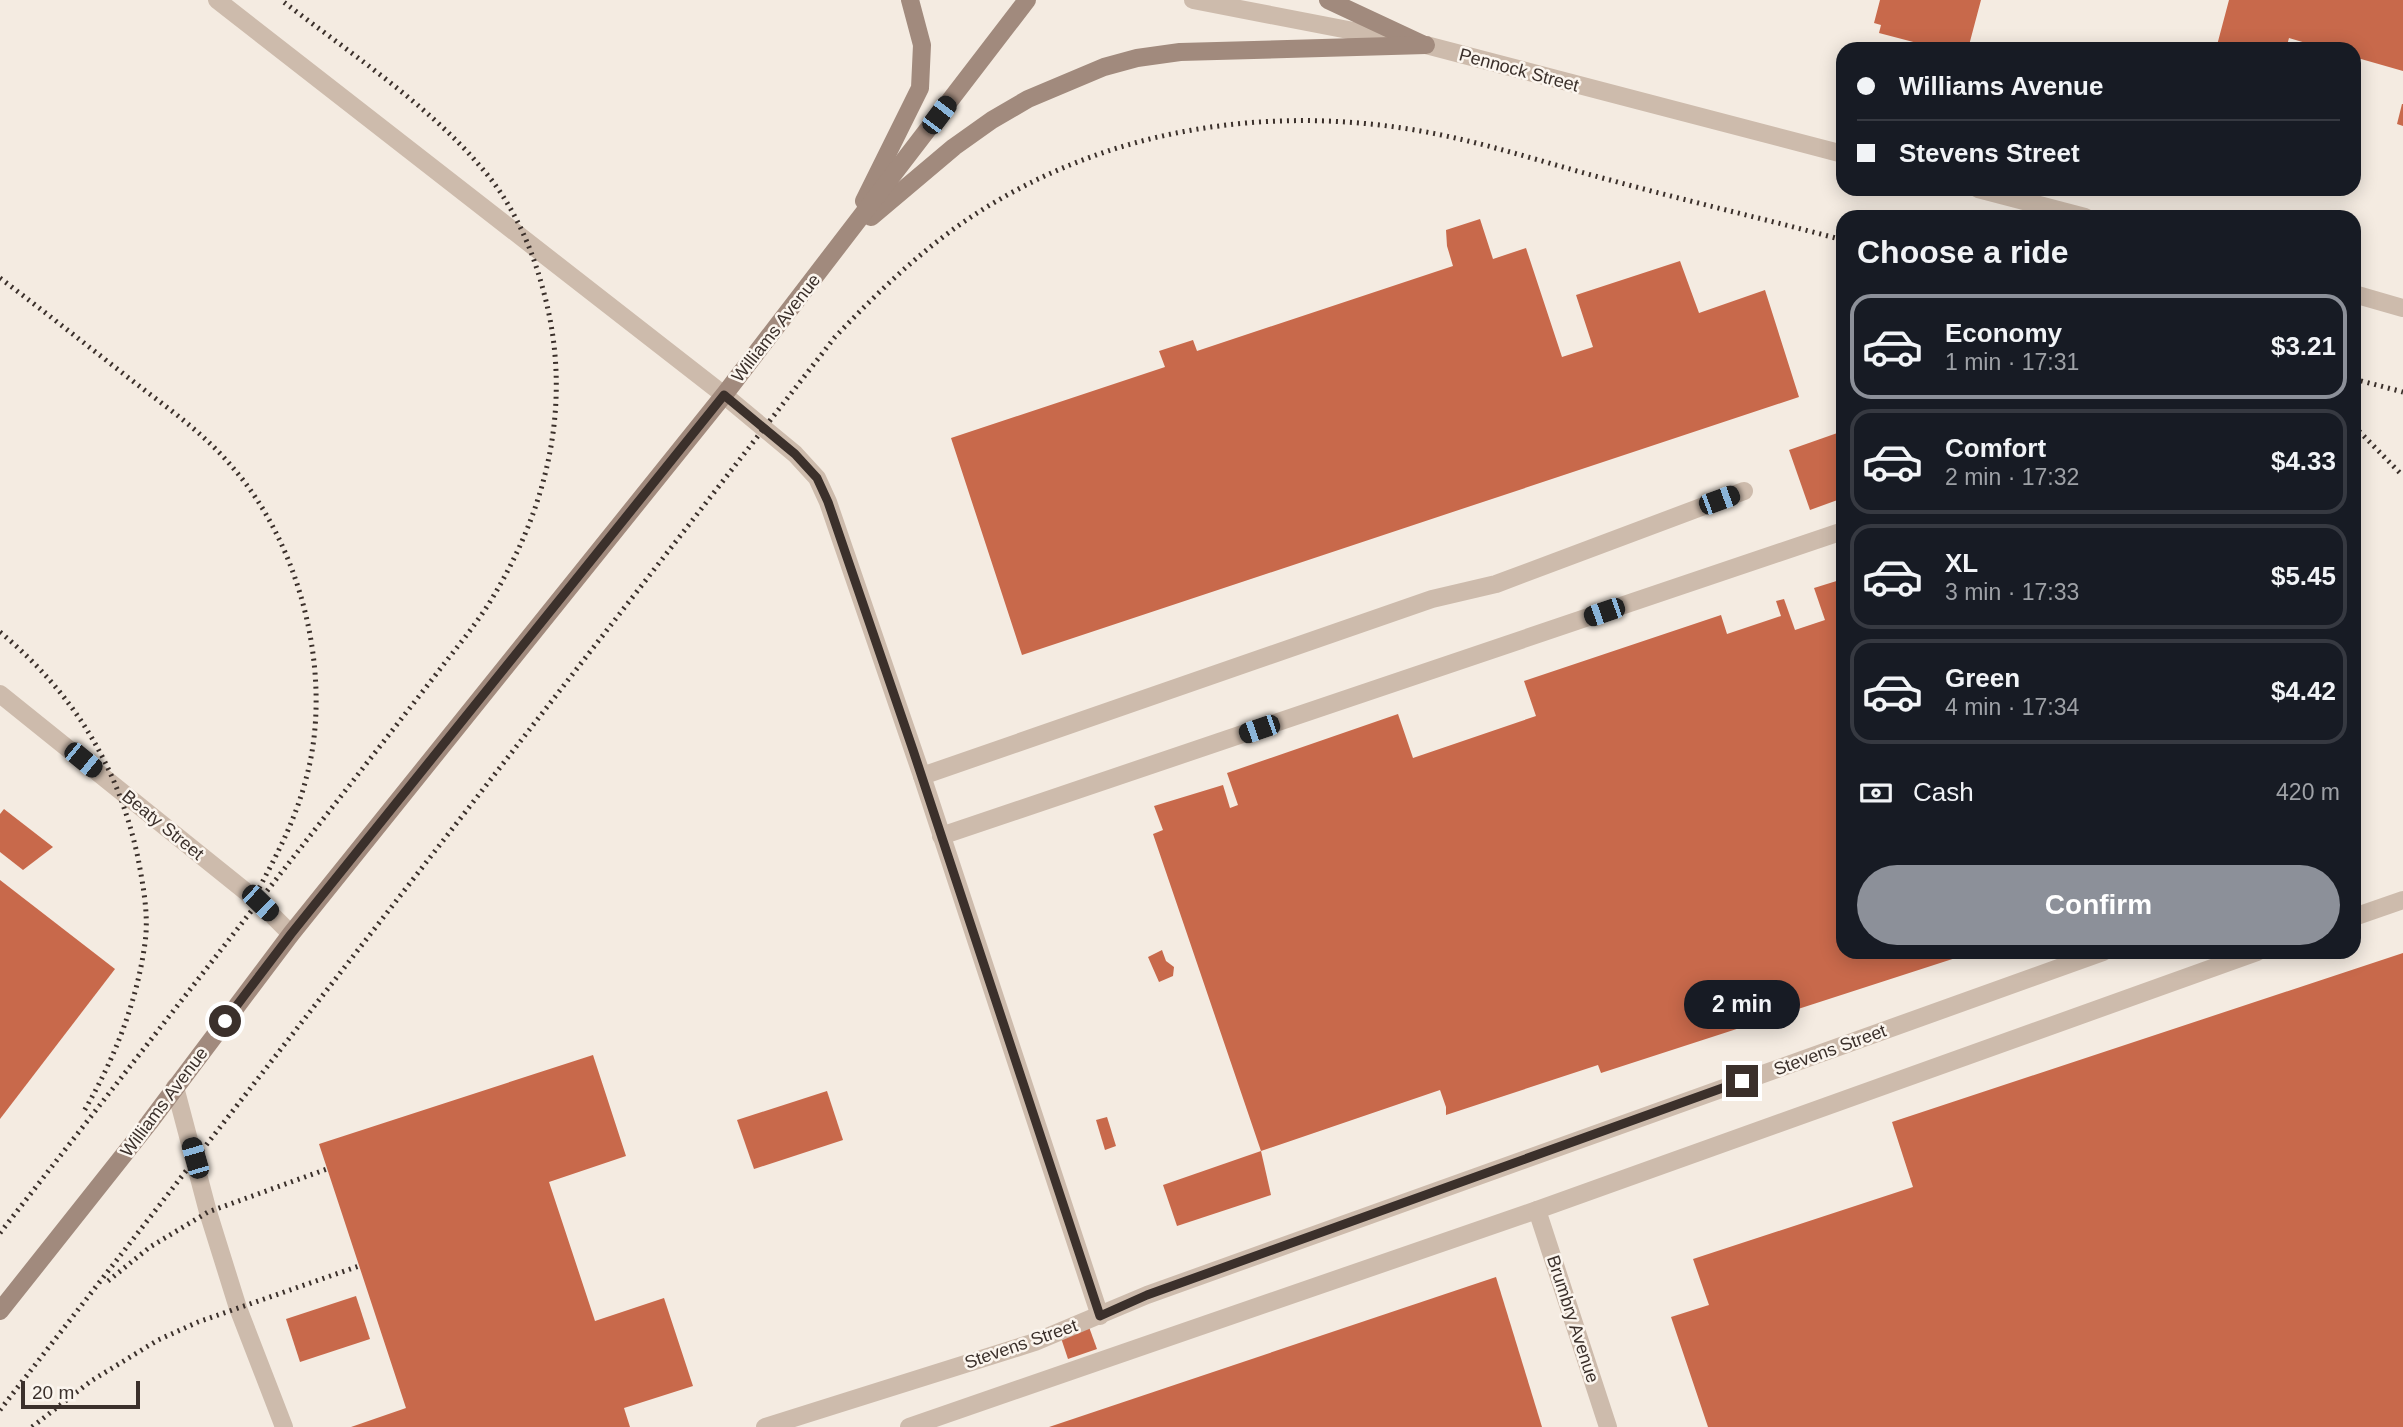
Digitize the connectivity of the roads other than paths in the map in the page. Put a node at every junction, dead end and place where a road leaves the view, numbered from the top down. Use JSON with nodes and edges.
{"nodes":[{"id":1,"x":217,"y":0,"type":"edge"},
{"id":2,"x":910,"y":0,"type":"edge"},
{"id":3,"x":1027,"y":0,"type":"edge"},
{"id":4,"x":1193,"y":0,"type":"edge"},
{"id":5,"x":1328,"y":0,"type":"edge"},
{"id":6,"x":1426,"y":46,"type":"junction"},
{"id":7,"x":1836,"y":152,"type":"edge"},
{"id":8,"x":2005,"y":196,"type":"edge"},
{"id":9,"x":2058,"y":210,"type":"edge"},
{"id":10,"x":845,"y":239,"type":"junction"},
{"id":11,"x":2361,"y":296,"type":"edge"},
{"id":12,"x":2403,"y":308,"type":"edge"},
{"id":13,"x":724,"y":395,"type":"junction"},
{"id":14,"x":1744,"y":491,"type":"dead end"},
{"id":15,"x":1836,"y":533,"type":"edge"},
{"id":16,"x":0,"y":694,"type":"edge"},
{"id":17,"x":922,"y":776,"type":"junction"},
{"id":18,"x":942,"y":836,"type":"junction"},
{"id":19,"x":2403,"y":900,"type":"edge"},
{"id":20,"x":2361,"y":915,"type":"edge"},
{"id":21,"x":291,"y":934,"type":"junction"},
{"id":22,"x":2084,"y":959,"type":"edge"},
{"id":23,"x":2237,"y":959,"type":"edge"},
{"id":24,"x":175,"y":1087,"type":"junction"},
{"id":25,"x":1537,"y":1210,"type":"junction"},
{"id":26,"x":0,"y":1311,"type":"edge"},
{"id":27,"x":1100,"y":1316,"type":"junction"},
{"id":28,"x":284,"y":1427,"type":"edge"},
{"id":29,"x":765,"y":1427,"type":"edge"},
{"id":30,"x":909,"y":1427,"type":"edge"},
{"id":31,"x":1608,"y":1427,"type":"edge"}],
"edges":[{"from":1,"to":13,"type":"street"},
{"from":2,"to":10,"type":"street"},
{"from":3,"to":10,"type":"street","name":"Williams Avenue"},
{"from":4,"to":6,"type":"street","name":"Pennock Street"},
{"from":5,"to":6,"type":"street"},
{"from":6,"to":7,"type":"street","name":"Pennock Street"},
{"from":6,"to":10,"type":"street"},
{"from":8,"to":9,"type":"street"},
{"from":10,"to":13,"type":"street","name":"Williams Avenue"},
{"from":11,"to":12,"type":"street"},
{"from":13,"to":17,"type":"street"},
{"from":13,"to":21,"type":"street","name":"Williams Avenue"},
{"from":14,"to":17,"type":"street"},
{"from":15,"to":18,"type":"street"},
{"from":16,"to":21,"type":"street","name":"Beaty Street"},
{"from":17,"to":18,"type":"street"},
{"from":18,"to":27,"type":"street"},
{"from":19,"to":20,"type":"street"},
{"from":21,"to":24,"type":"street","name":"Williams Avenue"},
{"from":22,"to":27,"type":"street","name":"Stevens Street"},
{"from":23,"to":25,"type":"street"},
{"from":24,"to":26,"type":"street","name":"Williams Avenue"},
{"from":24,"to":28,"type":"street"},
{"from":25,"to":30,"type":"street"},
{"from":25,"to":31,"type":"street","name":"Brumbry Avenue"},
{"from":27,"to":29,"type":"street","name":"Stevens Street"}]}
